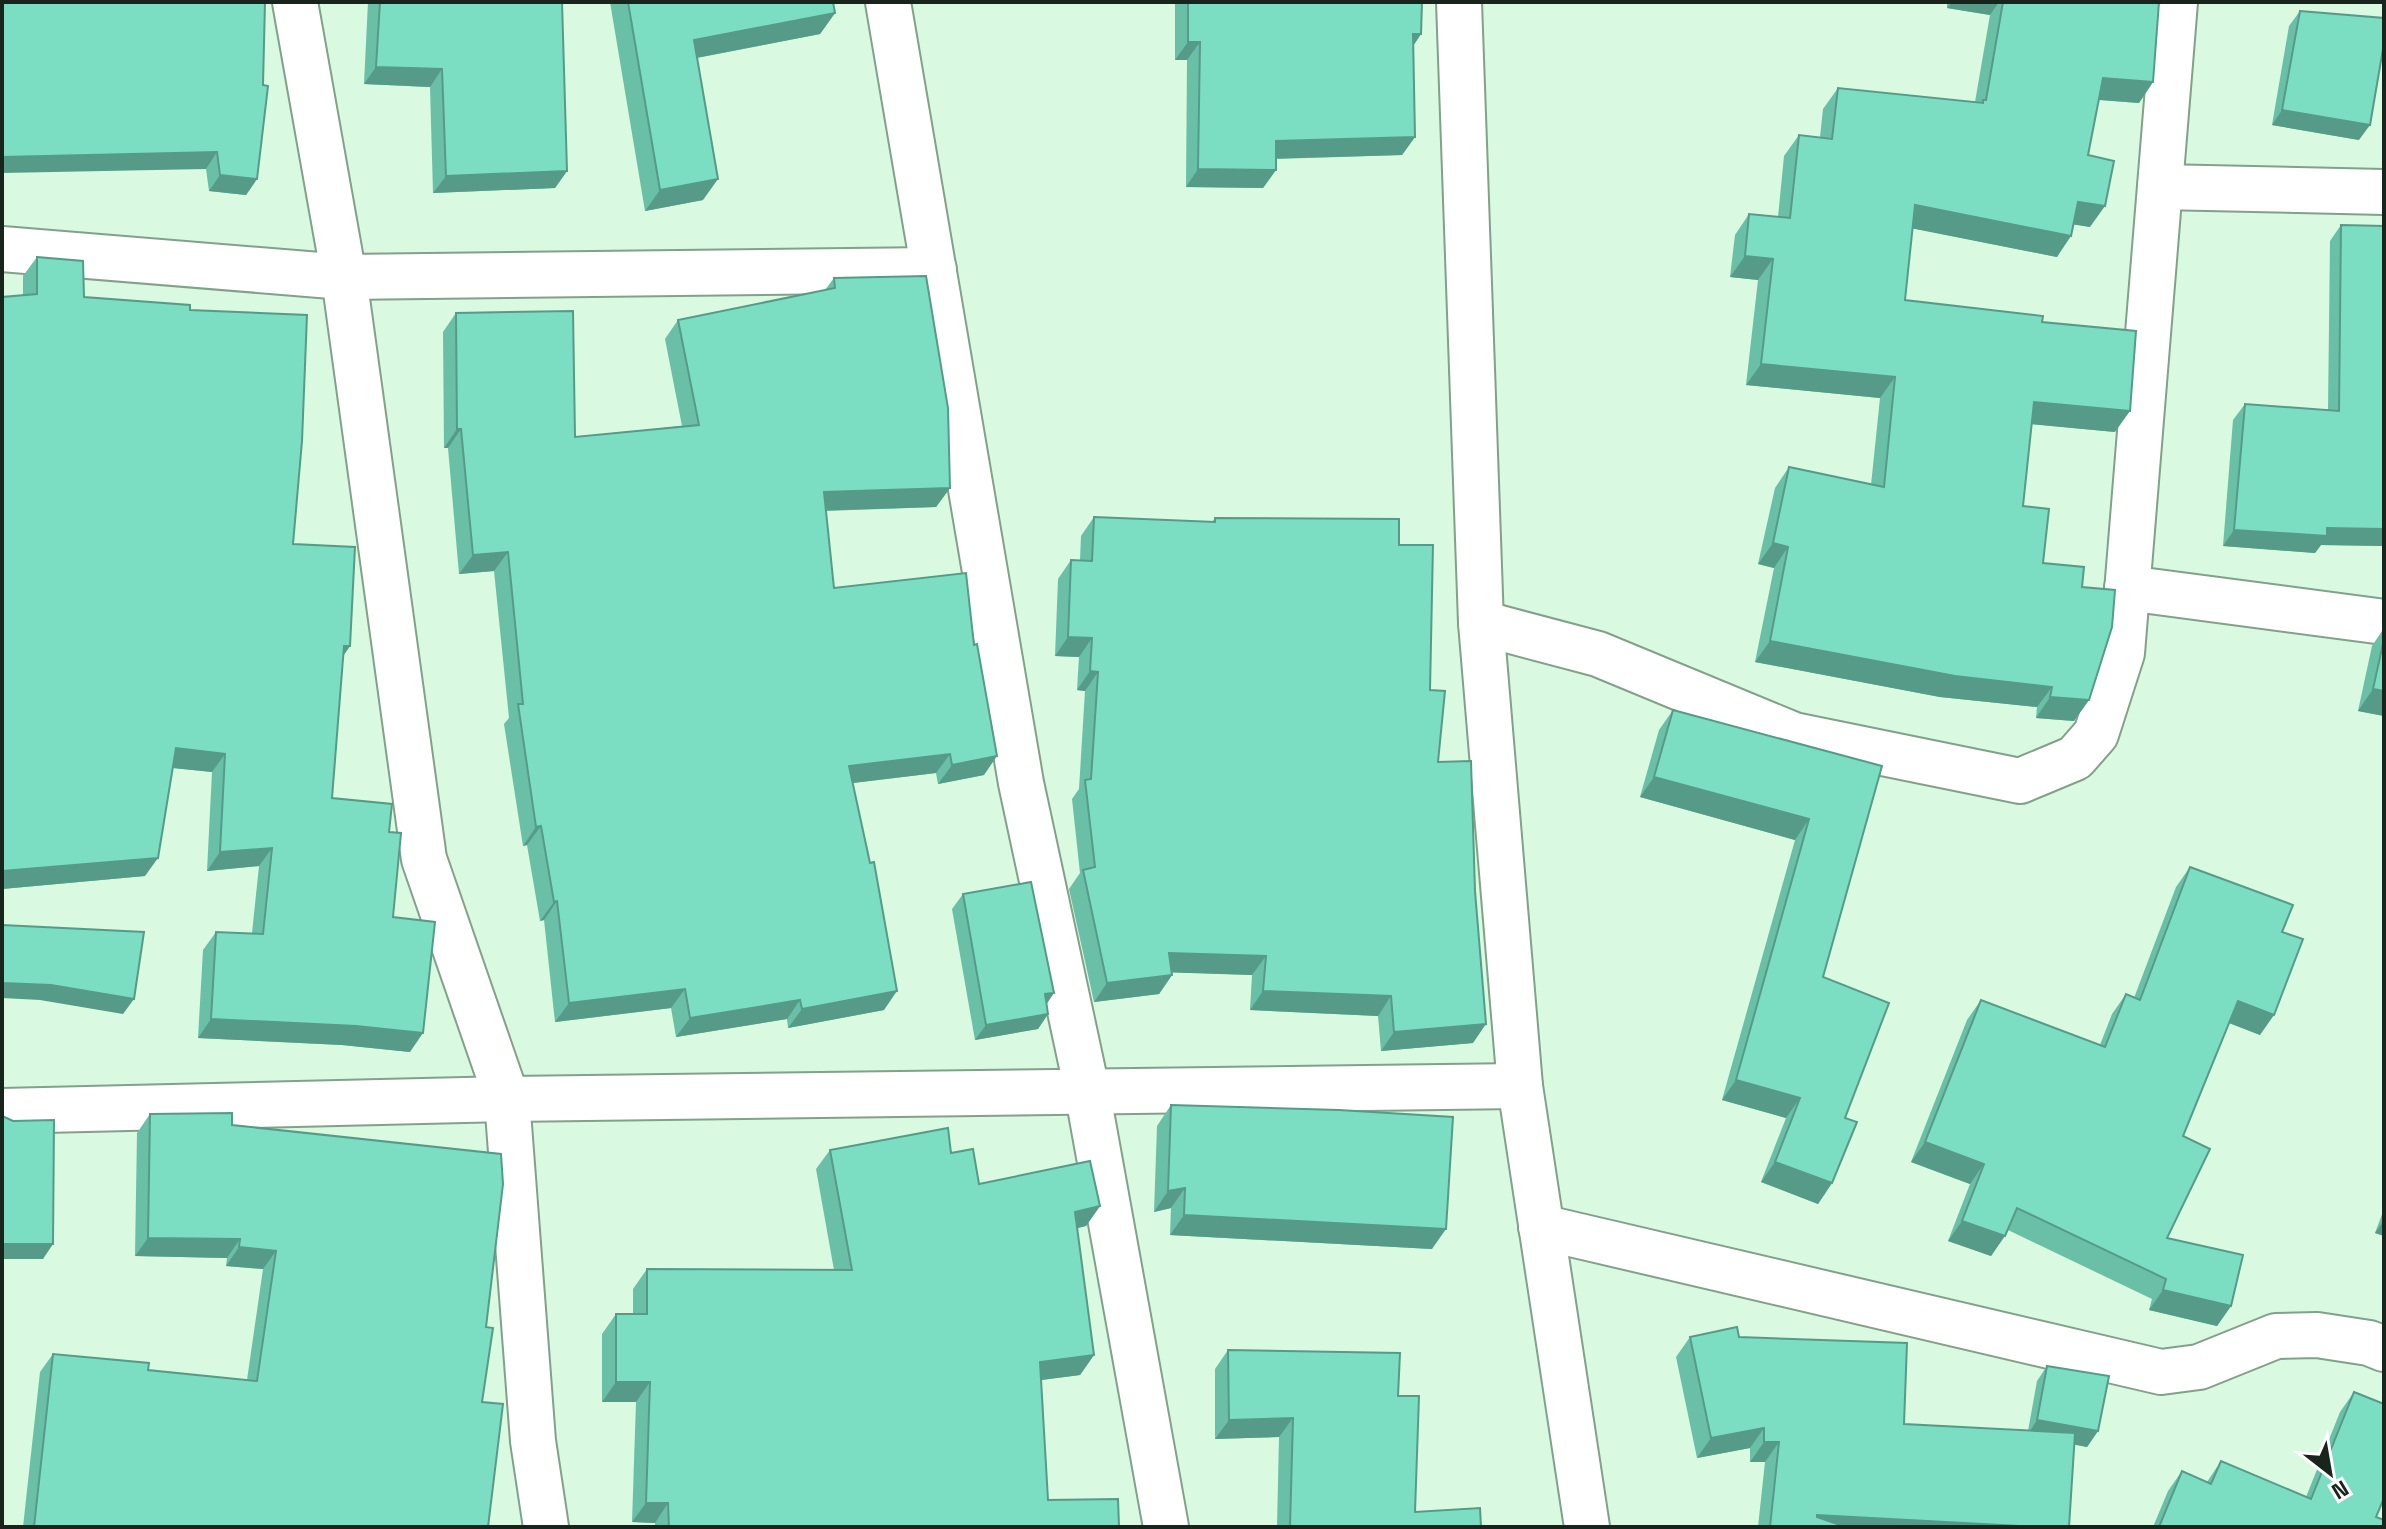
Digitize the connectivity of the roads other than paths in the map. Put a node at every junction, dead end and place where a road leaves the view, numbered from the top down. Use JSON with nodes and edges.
{"nodes":[{"id":1,"x":295,"y":2,"type":"edge"},
{"id":2,"x":888,"y":2,"type":"edge"},
{"id":3,"x":1459,"y":2,"type":"edge"},
{"id":4,"x":2175,"y":2,"type":"edge"},
{"id":5,"x":2160,"y":187,"type":"junction"},
{"id":6,"x":2384,"y":192,"type":"edge"},
{"id":7,"x":2,"y":249,"type":"edge"},
{"id":8,"x":934,"y":270,"type":"junction"},
{"id":9,"x":344,"y":277,"type":"junction"},
{"id":10,"x":2127,"y":588,"type":"junction"},
{"id":11,"x":2384,"y":622,"type":"edge"},
{"id":12,"x":1481,"y":623,"type":"junction"},
{"id":13,"x":1520,"y":1086,"type":"junction"},
{"id":14,"x":1087,"y":1090,"type":"junction"},
{"id":15,"x":507,"y":1099,"type":"junction"},
{"id":16,"x":2,"y":1111,"type":"edge"},
{"id":17,"x":1541,"y":1227,"type":"junction"},
{"id":18,"x":2384,"y":1349,"type":"edge"},
{"id":19,"x":546,"y":1527,"type":"edge"},
{"id":20,"x":1166,"y":1527,"type":"edge"},
{"id":21,"x":1587,"y":1527,"type":"edge"}],
"edges":[{"from":1,"to":9,"type":"street"},
{"from":2,"to":8,"type":"street"},
{"from":3,"to":12,"type":"street"},
{"from":4,"to":5,"type":"street"},
{"from":5,"to":6,"type":"street"},
{"from":5,"to":10,"type":"street"},
{"from":7,"to":9,"type":"street"},
{"from":8,"to":9,"type":"street"},
{"from":8,"to":14,"type":"street"},
{"from":9,"to":15,"type":"street"},
{"from":10,"to":11,"type":"street"},
{"from":10,"to":12,"type":"street"},
{"from":12,"to":13,"type":"street"},
{"from":13,"to":14,"type":"street"},
{"from":13,"to":17,"type":"street"},
{"from":14,"to":15,"type":"street"},
{"from":14,"to":20,"type":"street"},
{"from":15,"to":16,"type":"street"},
{"from":15,"to":19,"type":"street"},
{"from":17,"to":18,"type":"street"},
{"from":17,"to":21,"type":"street"}]}
